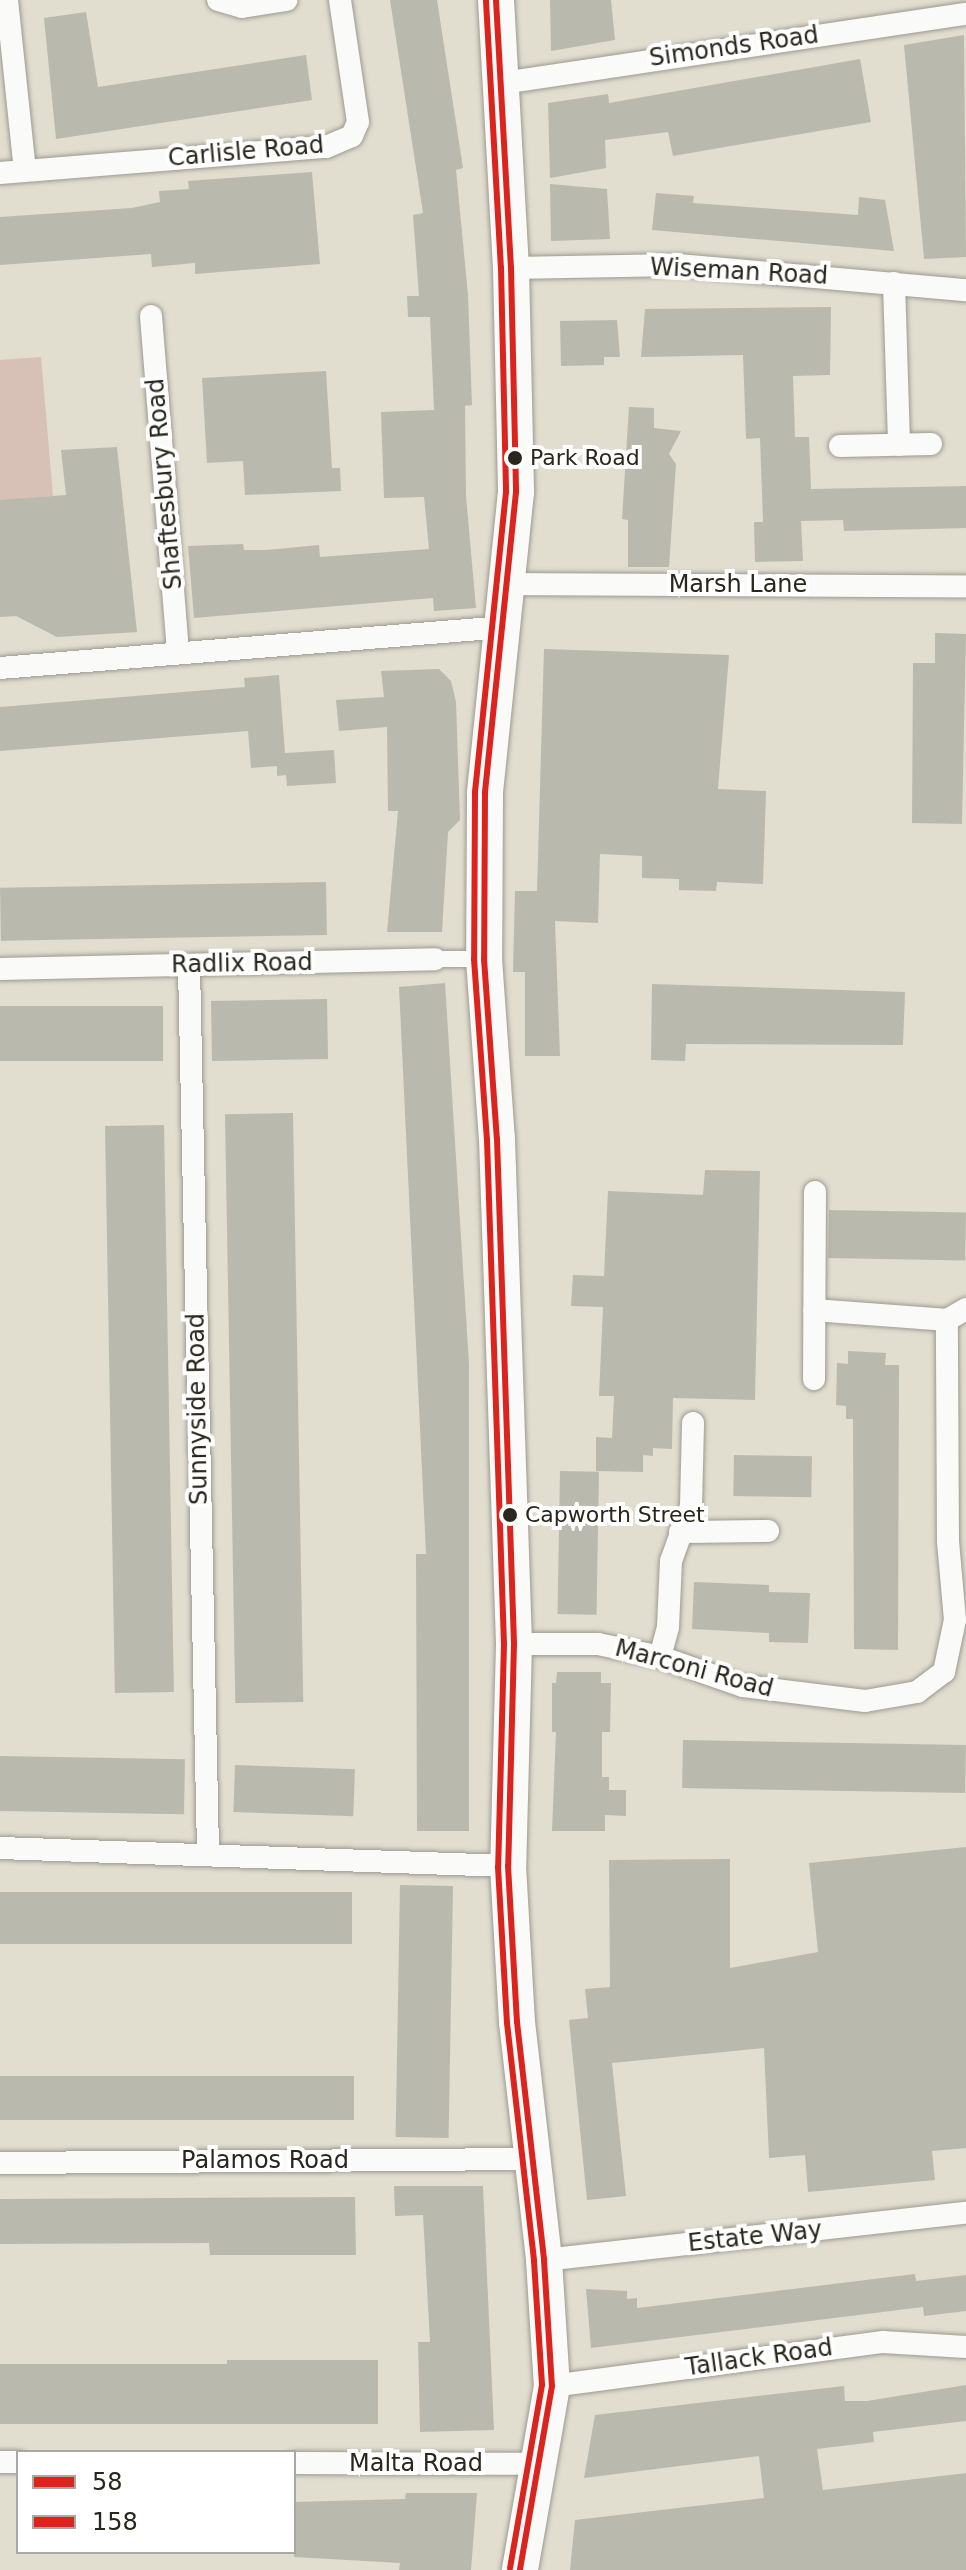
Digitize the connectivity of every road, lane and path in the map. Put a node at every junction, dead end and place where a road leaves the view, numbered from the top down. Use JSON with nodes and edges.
{"nodes":[{"id":1,"x":7,"y":0,"type":"edge"},
{"id":2,"x":218,"y":0,"type":"edge"},
{"id":3,"x":286,"y":0,"type":"edge"},
{"id":4,"x":340,"y":0,"type":"edge"},
{"id":5,"x":496,"y":0,"type":"edge"},
{"id":6,"x":966,"y":14,"type":"edge"},
{"id":7,"x":503,"y":83,"type":"junction"},
{"id":8,"x":25,"y":170,"type":"junction"},
{"id":9,"x":0,"y":173,"type":"edge"},
{"id":10,"x":511,"y":268,"type":"junction"},
{"id":11,"x":894,"y":283,"type":"junction"},
{"id":12,"x":966,"y":290,"type":"edge"},
{"id":13,"x":151,"y":316,"type":"dead end"},
{"id":14,"x":931,"y":444,"type":"dead end"},
{"id":15,"x":899,"y":445,"type":"junction"},
{"id":16,"x":840,"y":446,"type":"dead end"},
{"id":17,"x":510,"y":584,"type":"junction"},
{"id":18,"x":966,"y":586,"type":"edge"},
{"id":19,"x":504,"y":627,"type":"junction"},
{"id":20,"x":178,"y":652,"type":"junction"},
{"id":21,"x":0,"y":668,"type":"edge"},
{"id":22,"x":435,"y":959,"type":"joint"},
{"id":23,"x":484,"y":959,"type":"junction"},
{"id":24,"x":189,"y":966,"type":"junction"},
{"id":25,"x":0,"y":969,"type":"edge"},
{"id":26,"x":815,"y":1192,"type":"dead end"},
{"id":27,"x":814,"y":1310,"type":"junction"},
{"id":28,"x":957,"y":1314,"type":"edge"},
{"id":29,"x":814,"y":1379,"type":"dead end"},
{"id":30,"x":693,"y":1423,"type":"dead end"},
{"id":31,"x":768,"y":1531,"type":"dead end"},
{"id":32,"x":680,"y":1532,"type":"junction"},
{"id":33,"x":514,"y":1644,"type":"junction"},
{"id":34,"x":660,"y":1657,"type":"junction"},
{"id":35,"x":0,"y":1848,"type":"edge"},
{"id":36,"x":208,"y":1852,"type":"junction"},
{"id":37,"x":508,"y":1866,"type":"junction"},
{"id":38,"x":531,"y":2159,"type":"junction"},
{"id":39,"x":0,"y":2163,"type":"edge"},
{"id":40,"x":966,"y":2213,"type":"edge"},
{"id":41,"x":544,"y":2260,"type":"junction"},
{"id":42,"x":966,"y":2347,"type":"edge"},
{"id":43,"x":552,"y":2386,"type":"junction"},
{"id":44,"x":296,"y":2463,"type":"edge"},
{"id":45,"x":539,"y":2464,"type":"junction"},
{"id":46,"x":520,"y":2570,"type":"edge"}],
"edges":[{"from":1,"to":8,"type":"street"},
{"from":2,"to":3,"type":"street"},
{"from":4,"to":8,"type":"street","name":"Carlisle Road"},
{"from":5,"to":7,"type":"main road"},
{"from":6,"to":7,"type":"street","name":"Simonds Road"},
{"from":7,"to":10,"type":"main road"},
{"from":8,"to":9,"type":"street","name":"Carlisle Road"},
{"from":10,"to":11,"type":"street","name":"Wiseman Road"},
{"from":10,"to":17,"type":"main road"},
{"from":11,"to":12,"type":"street","name":"Wiseman Road"},
{"from":11,"to":15,"type":"street"},
{"from":13,"to":20,"type":"street","name":"Shaftesbury Road"},
{"from":14,"to":15,"type":"street"},
{"from":15,"to":16,"type":"street"},
{"from":17,"to":18,"type":"street","name":"Marsh Lane"},
{"from":17,"to":19,"type":"main road"},
{"from":19,"to":20,"type":"street"},
{"from":19,"to":23,"type":"main road"},
{"from":20,"to":21,"type":"street"},
{"from":22,"to":23,"type":"street","name":"Radlix Road"},
{"from":22,"to":24,"type":"street","name":"Radlix Road"},
{"from":23,"to":33,"type":"main road"},
{"from":24,"to":25,"type":"street","name":"Radlix Road"},
{"from":24,"to":36,"type":"street","name":"Sunnyside Road"},
{"from":26,"to":27,"type":"street"},
{"from":27,"to":28,"type":"street","name":"Marconi Road"},
{"from":27,"to":29,"type":"street"},
{"from":28,"to":34,"type":"street","name":"Marconi Road"},
{"from":30,"to":32,"type":"street"},
{"from":31,"to":32,"type":"street"},
{"from":32,"to":34,"type":"street"},
{"from":33,"to":34,"type":"street","name":"Marconi Road"},
{"from":33,"to":37,"type":"main road"},
{"from":35,"to":36,"type":"street"},
{"from":36,"to":37,"type":"street"},
{"from":37,"to":38,"type":"main road"},
{"from":38,"to":39,"type":"street","name":"Palamos Road"},
{"from":38,"to":41,"type":"main road"},
{"from":40,"to":41,"type":"street","name":"Estate Way"},
{"from":41,"to":43,"type":"main road"},
{"from":42,"to":43,"type":"street","name":"Tallack Road"},
{"from":43,"to":45,"type":"main road"},
{"from":44,"to":45,"type":"street","name":"Malta Road"},
{"from":45,"to":46,"type":"main road"}]}
